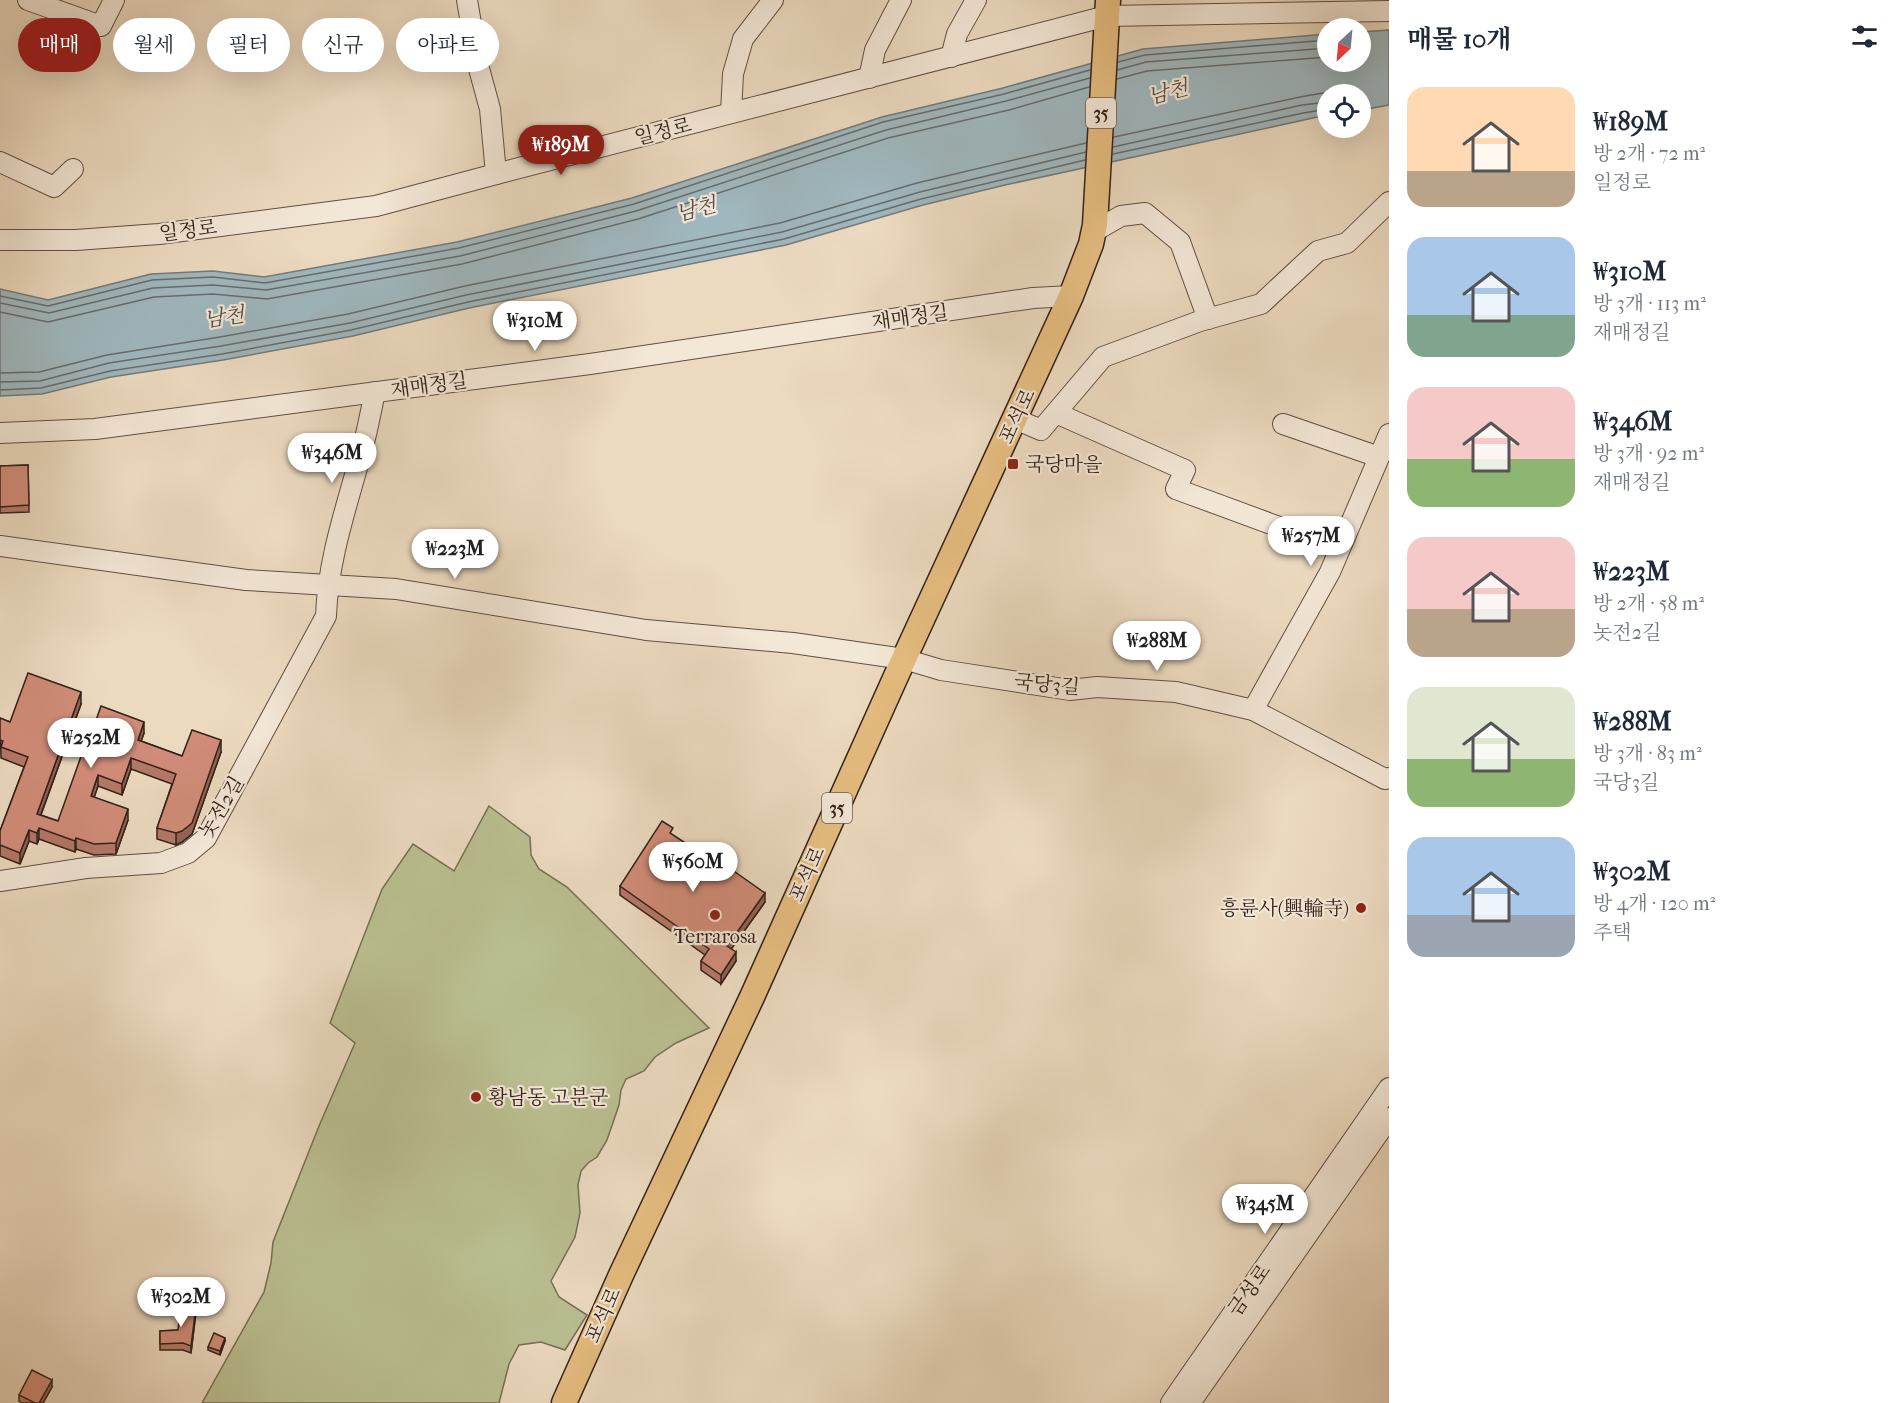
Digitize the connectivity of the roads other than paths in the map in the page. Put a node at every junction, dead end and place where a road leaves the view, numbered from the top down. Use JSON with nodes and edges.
{"nodes":[{"id":1,"x":28,"y":0,"type":"edge"},
{"id":2,"x":114,"y":0,"type":"edge"},
{"id":3,"x":467,"y":0,"type":"edge"},
{"id":4,"x":772,"y":0,"type":"edge"},
{"id":5,"x":901,"y":0,"type":"edge"},
{"id":6,"x":976,"y":0,"type":"edge"},
{"id":7,"x":1107,"y":8,"type":"edge"},
{"id":8,"x":1389,"y":11,"type":"edge"},
{"id":9,"x":951,"y":57,"type":"junction"},
{"id":10,"x":869,"y":78,"type":"junction"},
{"id":11,"x":731,"y":113,"type":"junction"},
{"id":12,"x":0,"y":162,"type":"edge"},
{"id":13,"x":73,"y":169,"type":"dead end"},
{"id":14,"x":496,"y":174,"type":"junction"},
{"id":15,"x":1389,"y":202,"type":"edge"},
{"id":16,"x":1095,"y":221,"type":"junction"},
{"id":17,"x":0,"y":240,"type":"edge"},
{"id":18,"x":1071,"y":296,"type":"junction"},
{"id":19,"x":1208,"y":319,"type":"junction"},
{"id":20,"x":375,"y":392,"type":"junction"},
{"id":21,"x":1056,"y":413,"type":"junction"},
{"id":22,"x":1015,"y":419,"type":"junction"},
{"id":23,"x":1283,"y":424,"type":"dead end"},
{"id":24,"x":0,"y":433,"type":"edge"},
{"id":25,"x":1389,"y":434,"type":"edge"},
{"id":26,"x":1379,"y":457,"type":"junction"},
{"id":27,"x":0,"y":546,"type":"edge"},
{"id":28,"x":1339,"y":549,"type":"junction"},
{"id":29,"x":327,"y":585,"type":"junction"},
{"id":30,"x":904,"y":659,"type":"junction"},
{"id":31,"x":1253,"y":710,"type":"junction"},
{"id":32,"x":1389,"y":778,"type":"edge"},
{"id":33,"x":0,"y":881,"type":"edge"},
{"id":34,"x":1389,"y":1088,"type":"edge"},
{"id":35,"x":1389,"y":1118,"type":"edge"},
{"id":36,"x":564,"y":1403,"type":"edge"},
{"id":37,"x":1171,"y":1403,"type":"edge"},
{"id":38,"x":1190,"y":1403,"type":"edge"}],
"edges":[{"from":1,"to":2,"type":"street"},
{"from":3,"to":14,"type":"street"},
{"from":4,"to":11,"type":"street"},
{"from":5,"to":10,"type":"street"},
{"from":6,"to":9,"type":"street"},
{"from":7,"to":8,"type":"street","name":"일정로"},
{"from":7,"to":9,"type":"street","name":"일정로"},
{"from":7,"to":16,"type":"main road","number":"35"},
{"from":9,"to":10,"type":"street","name":"일정로"},
{"from":10,"to":11,"type":"street","name":"일정로"},
{"from":11,"to":14,"type":"street","name":"일정로"},
{"from":12,"to":13,"type":"street"},
{"from":14,"to":17,"type":"street","name":"일정로"},
{"from":15,"to":19,"type":"street"},
{"from":16,"to":18,"type":"main road","name":"포석로","number":"35"},
{"from":16,"to":19,"type":"street"},
{"from":18,"to":20,"type":"street","name":"재매정길"},
{"from":18,"to":22,"type":"main road","name":"포석로","number":"35"},
{"from":19,"to":21,"type":"street"},
{"from":20,"to":24,"type":"street","name":"재매정길"},
{"from":20,"to":29,"type":"street","name":"놋전2길"},
{"from":21,"to":22,"type":"street"},
{"from":21,"to":28,"type":"street"},
{"from":22,"to":30,"type":"main road","name":"포석로","number":"35"},
{"from":23,"to":26,"type":"street"},
{"from":25,"to":26,"type":"street"},
{"from":26,"to":28,"type":"street"},
{"from":27,"to":29,"type":"street","name":"국당3길"},
{"from":28,"to":31,"type":"street"},
{"from":29,"to":30,"type":"street","name":"국당3길"},
{"from":29,"to":33,"type":"street","name":"놋전2길"},
{"from":30,"to":31,"type":"street","name":"국당3길"},
{"from":30,"to":36,"type":"main road","name":"포석로","number":"35"},
{"from":31,"to":32,"type":"street","name":"국당3길"},
{"from":34,"to":37,"type":"street","name":"금성로"},
{"from":35,"to":38,"type":"street","name":"금성로"}]}
